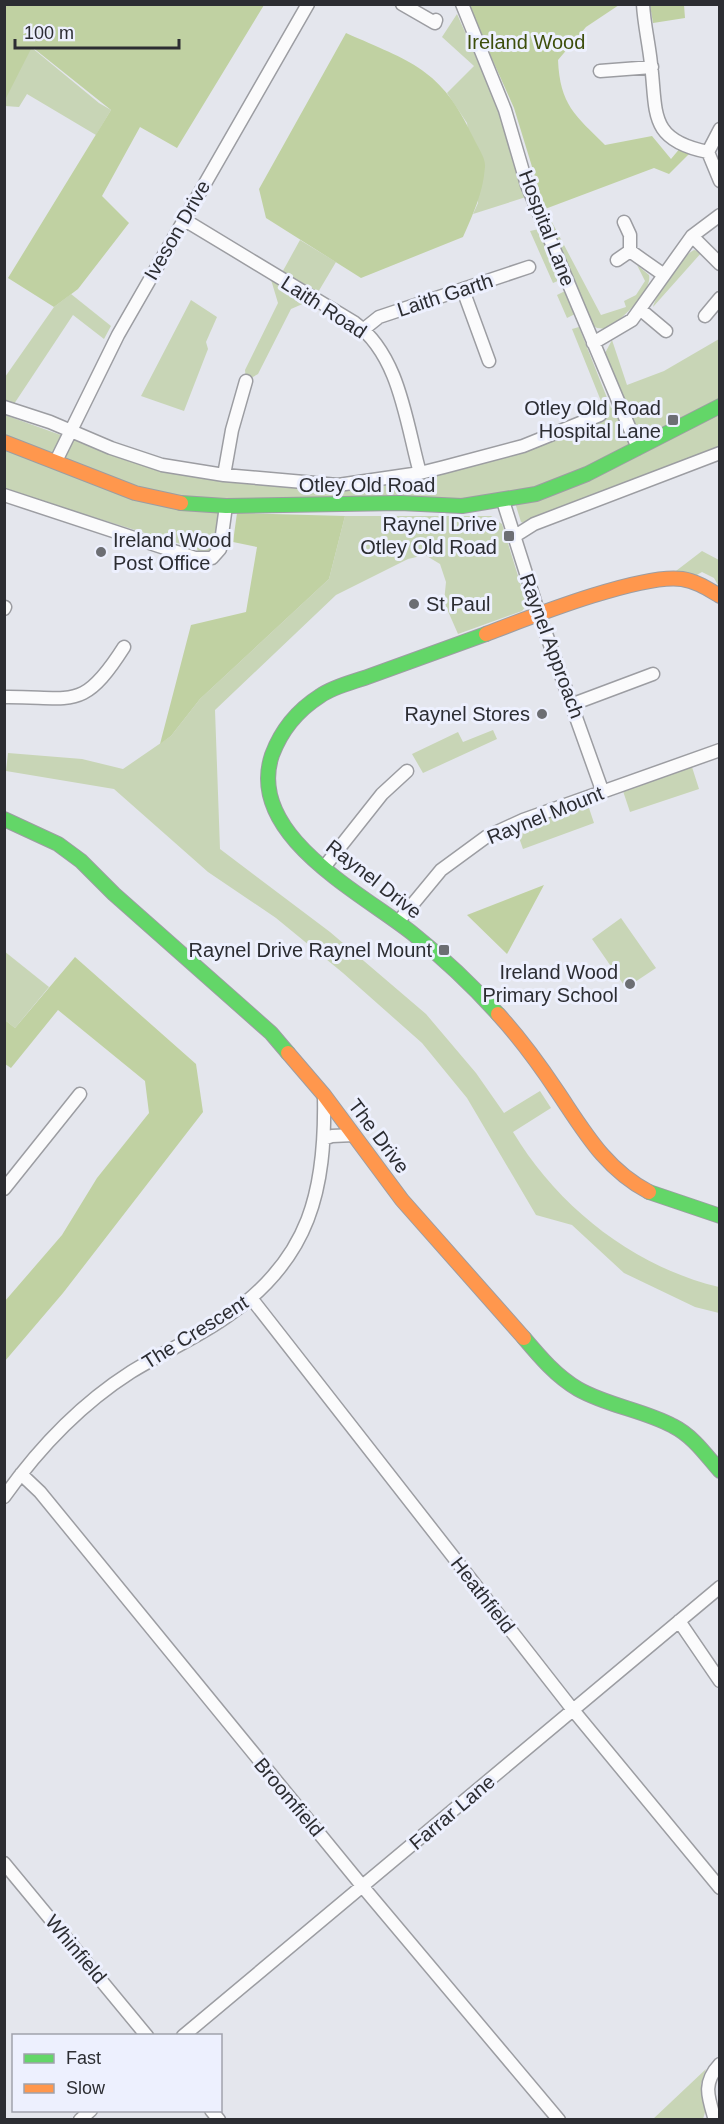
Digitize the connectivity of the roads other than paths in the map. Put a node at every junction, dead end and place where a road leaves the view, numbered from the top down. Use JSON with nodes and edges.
{"nodes":[{"id":1,"x":308,"y":4,"type":"edge"},
{"id":2,"x":402,"y":4,"type":"edge"},
{"id":3,"x":462,"y":4,"type":"edge"},
{"id":4,"x":643,"y":4,"type":"edge"},
{"id":5,"x":436,"y":20,"type":"dead end"},
{"id":6,"x":651,"y":67,"type":"junction"},
{"id":7,"x":600,"y":71,"type":"dead end"},
{"id":8,"x":720,"y":129,"type":"edge"},
{"id":9,"x":708,"y":152,"type":"junction"},
{"id":10,"x":720,"y":181,"type":"edge"},
{"id":11,"x":720,"y":215,"type":"edge"},
{"id":12,"x":183,"y":219,"type":"junction"},
{"id":13,"x":624,"y":222,"type":"dead end"},
{"id":14,"x":692,"y":236,"type":"junction"},
{"id":15,"x":630,"y":251,"type":"junction"},
{"id":16,"x":617,"y":260,"type":"dead end"},
{"id":17,"x":720,"y":264,"type":"edge"},
{"id":18,"x":529,"y":267,"type":"dead end"},
{"id":19,"x":664,"y":275,"type":"junction"},
{"id":20,"x":463,"y":290,"type":"junction"},
{"id":21,"x":720,"y":298,"type":"edge"},
{"id":22,"x":641,"y":310,"type":"junction"},
{"id":23,"x":705,"y":316,"type":"dead end"},
{"id":24,"x":364,"y":329,"type":"junction"},
{"id":25,"x":666,"y":331,"type":"dead end"},
{"id":26,"x":593,"y":343,"type":"junction"},
{"id":27,"x":489,"y":361,"type":"dead end"},
{"id":28,"x":246,"y":381,"type":"dead end"},
{"id":29,"x":720,"y":406,"type":"edge"},
{"id":30,"x":4,"y":407,"type":"edge"},
{"id":31,"x":598,"y":410,"type":"dead end"},
{"id":32,"x":71,"y":429,"type":"junction"},
{"id":33,"x":4,"y":442,"type":"edge"},
{"id":34,"x":638,"y":448,"type":"junction"},
{"id":35,"x":720,"y":453,"type":"edge"},
{"id":36,"x":56,"y":461,"type":"junction"},
{"id":37,"x":420,"y":473,"type":"junction"},
{"id":38,"x":224,"y":475,"type":"junction"},
{"id":39,"x":4,"y":495,"type":"edge"},
{"id":40,"x":503,"y":501,"type":"junction"},
{"id":41,"x":226,"y":506,"type":"junction"},
{"id":42,"x":515,"y":536,"type":"junction"},
{"id":43,"x":720,"y":596,"type":"edge"},
{"id":44,"x":539,"y":614,"type":"junction"},
{"id":45,"x":124,"y":647,"type":"dead end"},
{"id":46,"x":653,"y":674,"type":"dead end"},
{"id":47,"x":4,"y":697,"type":"edge"},
{"id":48,"x":573,"y":704,"type":"junction"},
{"id":49,"x":720,"y":750,"type":"edge"},
{"id":50,"x":407,"y":771,"type":"dead end"},
{"id":51,"x":602,"y":790,"type":"junction"},
{"id":52,"x":4,"y":819,"type":"edge"},
{"id":53,"x":325,"y":866,"type":"junction"},
{"id":54,"x":398,"y":922,"type":"junction"},
{"id":55,"x":80,"y":1094,"type":"dead end"},
{"id":56,"x":324,"y":1095,"type":"junction"},
{"id":57,"x":354,"y":1135,"type":"junction"},
{"id":58,"x":324,"y":1139,"type":"junction"},
{"id":59,"x":4,"y":1189,"type":"edge"},
{"id":60,"x":720,"y":1216,"type":"edge"},
{"id":61,"x":251,"y":1298,"type":"junction"},
{"id":62,"x":720,"y":1471,"type":"edge"},
{"id":63,"x":21,"y":1474,"type":"junction"},
{"id":64,"x":4,"y":1497,"type":"edge"},
{"id":65,"x":720,"y":1587,"type":"edge"},
{"id":66,"x":679,"y":1621,"type":"junction"},
{"id":67,"x":720,"y":1681,"type":"edge"},
{"id":68,"x":573,"y":1710,"type":"junction"},
{"id":69,"x":4,"y":1863,"type":"edge"},
{"id":70,"x":363,"y":1887,"type":"junction"},
{"id":71,"x":720,"y":1888,"type":"edge"},
{"id":72,"x":145,"y":2034,"type":"edge"},
{"id":73,"x":185,"y":2034,"type":"edge"},
{"id":74,"x":720,"y":2064,"type":"edge"},
{"id":75,"x":559,"y":2120,"type":"edge"},
{"id":76,"x":715,"y":2120,"type":"edge"}],
"edges":[{"from":1,"to":12,"type":"street","name":"Iveson Drive"},
{"from":2,"to":5,"type":"street"},
{"from":3,"to":26,"type":"street","name":"Hospital Lane"},
{"from":4,"to":6,"type":"street"},
{"from":6,"to":7,"type":"street"},
{"from":6,"to":9,"type":"street"},
{"from":8,"to":9,"type":"street"},
{"from":9,"to":10,"type":"street"},
{"from":11,"to":14,"type":"street"},
{"from":12,"to":24,"type":"street","name":"Laith Road"},
{"from":12,"to":32,"type":"street","name":"Iveson Drive"},
{"from":13,"to":15,"type":"street"},
{"from":14,"to":17,"type":"street"},
{"from":14,"to":19,"type":"street"},
{"from":15,"to":16,"type":"street"},
{"from":15,"to":19,"type":"street"},
{"from":18,"to":20,"type":"street","name":"Laith Garth"},
{"from":19,"to":22,"type":"street"},
{"from":20,"to":24,"type":"street","name":"Laith Garth"},
{"from":20,"to":27,"type":"street"},
{"from":21,"to":23,"type":"street"},
{"from":22,"to":25,"type":"street"},
{"from":22,"to":26,"type":"street"},
{"from":24,"to":37,"type":"street","name":"Laith Road"},
{"from":26,"to":34,"type":"street","name":"Hospital Lane"},
{"from":28,"to":38,"type":"street"},
{"from":29,"to":34,"type":"street","name":"Otley Old Road"},
{"from":30,"to":32,"type":"street","name":"Otley Old Road"},
{"from":31,"to":37,"type":"street","name":"Otley Old Road"},
{"from":32,"to":36,"type":"street","name":"Iveson Drive"},
{"from":32,"to":38,"type":"street","name":"Otley Old Road"},
{"from":33,"to":36,"type":"street","name":"Otley Old Road"},
{"from":34,"to":40,"type":"street","name":"Otley Old Road"},
{"from":35,"to":42,"type":"street"},
{"from":36,"to":41,"type":"street","name":"Otley Old Road"},
{"from":37,"to":38,"type":"street","name":"Otley Old Road"},
{"from":39,"to":41,"type":"street"},
{"from":40,"to":41,"type":"street","name":"Otley Old Road"},
{"from":40,"to":42,"type":"street","name":"Raynel Approach"},
{"from":42,"to":44,"type":"street","name":"Raynel Approach"},
{"from":43,"to":44,"type":"street","name":"Raynel Drive"},
{"from":44,"to":48,"type":"street","name":"Raynel Approach"},
{"from":44,"to":53,"type":"street","name":"Raynel Drive"},
{"from":45,"to":47,"type":"street"},
{"from":46,"to":48,"type":"street"},
{"from":48,"to":51,"type":"street","name":"Raynel Approach"},
{"from":49,"to":51,"type":"street","name":"Raynel Mount"},
{"from":50,"to":53,"type":"street"},
{"from":51,"to":54,"type":"street","name":"Raynel Mount"},
{"from":52,"to":56,"type":"street","name":"The Drive"},
{"from":53,"to":54,"type":"street","name":"Raynel Drive"},
{"from":54,"to":60,"type":"street","name":"Raynel Drive"},
{"from":55,"to":59,"type":"street"},
{"from":56,"to":57,"type":"street","name":"The Drive"},
{"from":56,"to":58,"type":"street","name":"The Crescent"},
{"from":57,"to":58,"type":"street"},
{"from":57,"to":62,"type":"street","name":"The Drive"},
{"from":58,"to":61,"type":"street","name":"The Crescent"},
{"from":61,"to":63,"type":"street","name":"The Crescent"},
{"from":61,"to":68,"type":"street","name":"Heathfield"},
{"from":63,"to":64,"type":"street","name":"The Crescent"},
{"from":63,"to":70,"type":"street","name":"Broomfield"},
{"from":65,"to":66,"type":"street","name":"Farrar Lane"},
{"from":66,"to":67,"type":"street"},
{"from":66,"to":68,"type":"street","name":"Farrar Lane"},
{"from":68,"to":70,"type":"street","name":"Farrar Lane"},
{"from":68,"to":71,"type":"street","name":"Heathfield"},
{"from":69,"to":72,"type":"street","name":"Whinfield"},
{"from":70,"to":73,"type":"street","name":"Farrar Lane"},
{"from":70,"to":75,"type":"street","name":"Broomfield"},
{"from":74,"to":76,"type":"street"}]}
